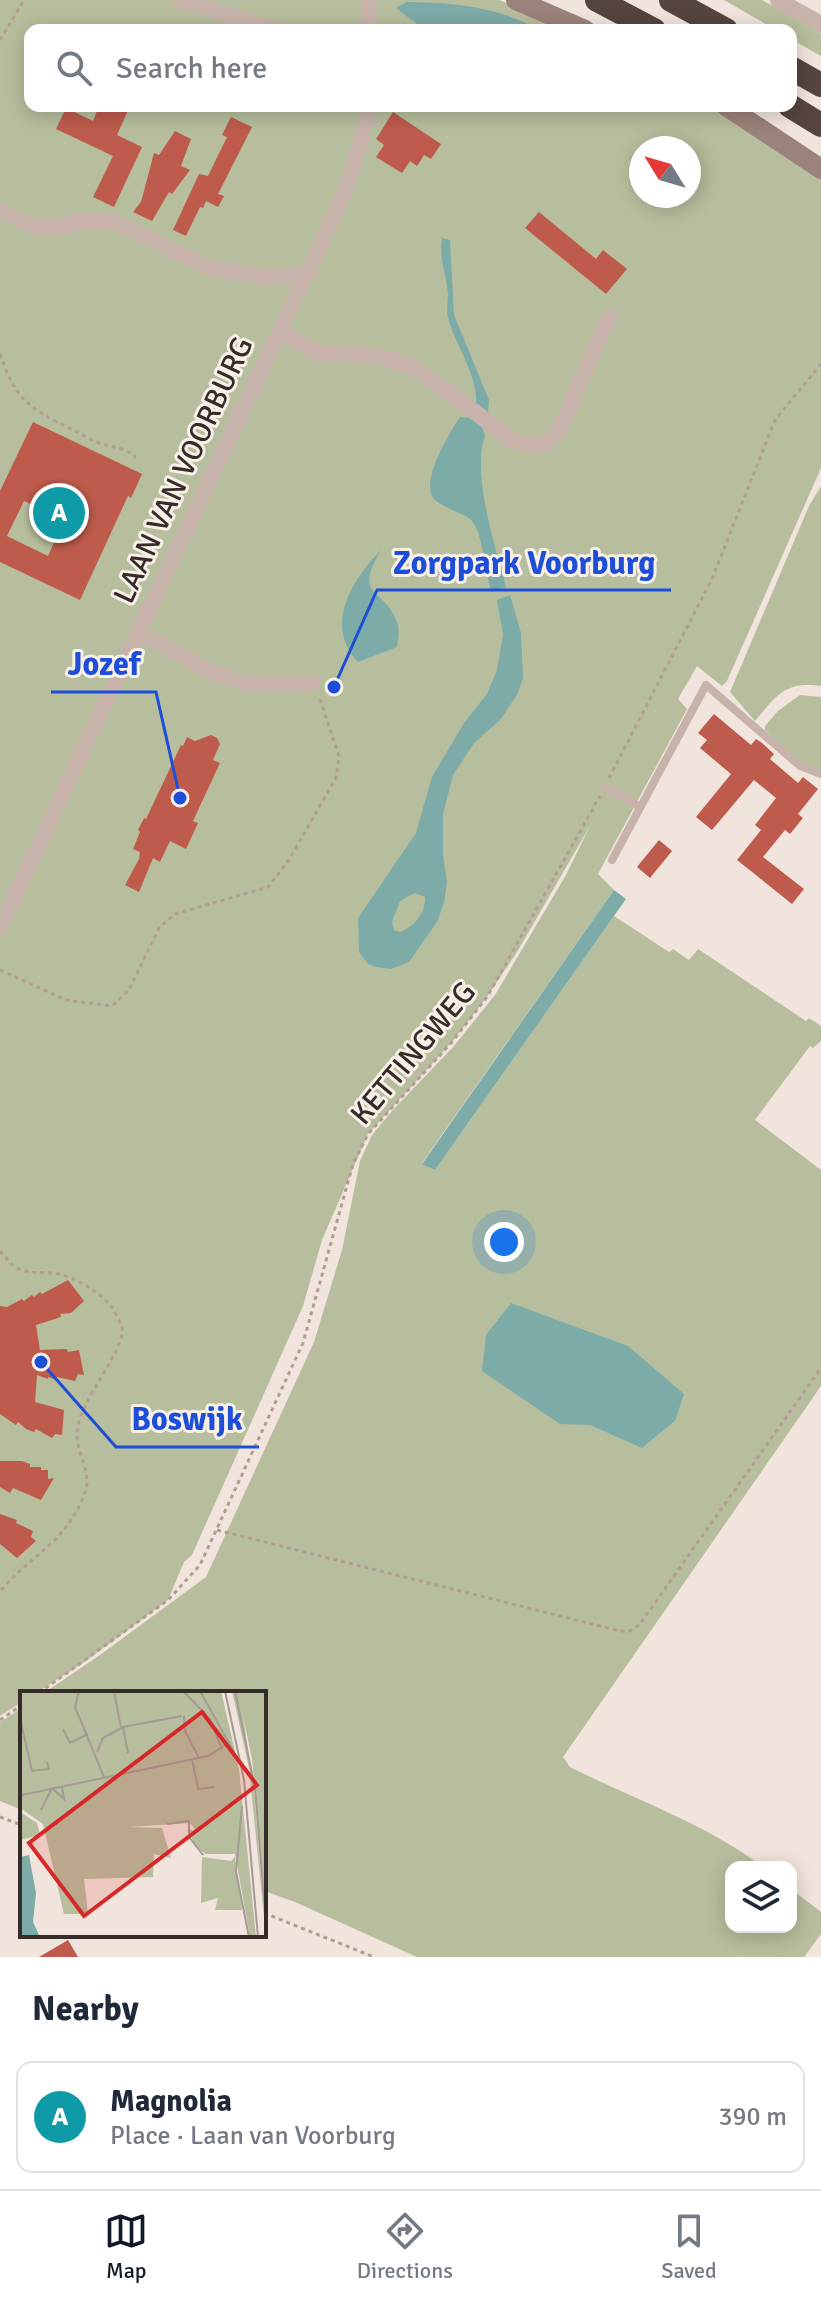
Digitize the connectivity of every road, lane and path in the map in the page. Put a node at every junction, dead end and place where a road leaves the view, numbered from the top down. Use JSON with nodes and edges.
{"nodes":[{"id":1,"x":24,"y":0,"type":"edge"},
{"id":2,"x":180,"y":0,"type":"edge"},
{"id":3,"x":368,"y":0,"type":"edge"},
{"id":4,"x":516,"y":0,"type":"edge"},
{"id":5,"x":597,"y":0,"type":"edge"},
{"id":6,"x":671,"y":0,"type":"edge"},
{"id":7,"x":778,"y":0,"type":"edge"},
{"id":8,"x":257,"y":24,"type":"edge"},
{"id":9,"x":370,"y":24,"type":"edge"},
{"id":10,"x":571,"y":24,"type":"edge"},
{"id":11,"x":643,"y":24,"type":"edge"},
{"id":12,"x":715,"y":24,"type":"edge"},
{"id":13,"x":821,"y":24,"type":"edge"},
{"id":14,"x":0,"y":40,"type":"edge"},
{"id":15,"x":797,"y":71,"type":"edge"},
{"id":16,"x":821,"y":85,"type":"edge"},
{"id":17,"x":797,"y":110,"type":"edge"},
{"id":18,"x":368,"y":112,"type":"edge"},
{"id":19,"x":735,"y":112,"type":"edge"},
{"id":20,"x":821,"y":125,"type":"edge"},
{"id":21,"x":821,"y":169,"type":"edge"},
{"id":22,"x":0,"y":211,"type":"edge"},
{"id":23,"x":309,"y":272,"type":"junction"},
{"id":24,"x":609,"y":317,"type":"dead end"},
{"id":25,"x":280,"y":331,"type":"junction"},
{"id":26,"x":0,"y":354,"type":"edge"},
{"id":27,"x":821,"y":364,"type":"edge"},
{"id":28,"x":133,"y":462,"type":"dead end"},
{"id":29,"x":137,"y":633,"type":"junction"},
{"id":30,"x":312,"y":683,"type":"joint"},
{"id":31,"x":821,"y":774,"type":"edge"},
{"id":32,"x":605,"y":787,"type":"junction"},
{"id":33,"x":640,"y":807,"type":"junction"},
{"id":34,"x":612,"y":860,"type":"dead end"},
{"id":35,"x":0,"y":927,"type":"edge"},
{"id":36,"x":0,"y":970,"type":"edge"},
{"id":37,"x":0,"y":1251,"type":"edge"},
{"id":38,"x":821,"y":1368,"type":"edge"},
{"id":39,"x":217,"y":1530,"type":"junction"},
{"id":40,"x":0,"y":1592,"type":"edge"},
{"id":41,"x":42,"y":1691,"type":"edge"},
{"id":42,"x":20,"y":1706,"type":"edge"},
{"id":43,"x":0,"y":1720,"type":"edge"},
{"id":44,"x":0,"y":1817,"type":"edge"},
{"id":45,"x":20,"y":1824,"type":"edge"},
{"id":46,"x":266,"y":1914,"type":"edge"},
{"id":47,"x":374,"y":1957,"type":"edge"}],
"edges":[{"from":1,"to":14,"type":"path"},
{"from":2,"to":8,"type":"street"},
{"from":3,"to":9,"type":"street"},
{"from":4,"to":10,"type":"street"},
{"from":5,"to":11,"type":"highway"},
{"from":6,"to":12,"type":"highway"},
{"from":7,"to":13,"type":"street"},
{"from":15,"to":16,"type":"highway"},
{"from":17,"to":20,"type":"highway"},
{"from":18,"to":23,"type":"street","name":"LAAN VAN VOORBURG"},
{"from":19,"to":21,"type":"street"},
{"from":22,"to":23,"type":"street"},
{"from":23,"to":25,"type":"street","name":"LAAN VAN VOORBURG"},
{"from":24,"to":25,"type":"street","name":"LAAN VAN VOORBURG"},
{"from":25,"to":29,"type":"street","name":"LAAN VAN VOORBURG"},
{"from":26,"to":28,"type":"path"},
{"from":27,"to":32,"type":"path","name":"KETTINGWEG"},
{"from":29,"to":30,"type":"street","name":"LAAN VAN VOORBURG"},
{"from":29,"to":35,"type":"street","name":"LAAN VAN VOORBURG"},
{"from":30,"to":36,"type":"path"},
{"from":31,"to":33,"type":"lane"},
{"from":32,"to":33,"type":"lane"},
{"from":32,"to":39,"type":"path","name":"KETTINGWEG"},
{"from":33,"to":34,"type":"lane"},
{"from":37,"to":40,"type":"path"},
{"from":38,"to":39,"type":"path"},
{"from":39,"to":41,"type":"path","name":"KETTINGWEG"},
{"from":42,"to":43,"type":"path"},
{"from":44,"to":45,"type":"path"},
{"from":46,"to":47,"type":"path"}]}
